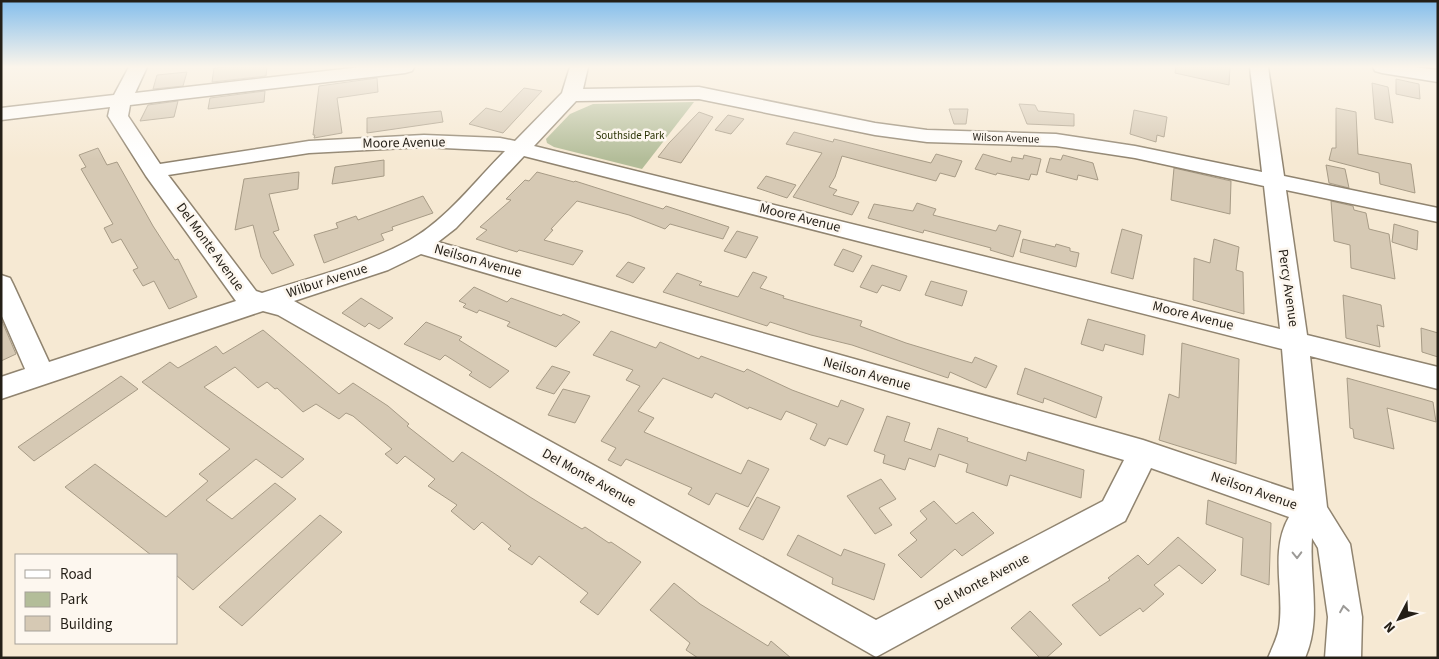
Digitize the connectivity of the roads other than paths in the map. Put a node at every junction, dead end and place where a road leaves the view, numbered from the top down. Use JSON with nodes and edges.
{"nodes":[{"id":1,"x":133,"y":98,"type":"edge"},
{"id":2,"x":568,"y":98,"type":"edge"},
{"id":3,"x":722,"y":98,"type":"edge"},
{"id":4,"x":1263,"y":98,"type":"edge"},
{"id":5,"x":122,"y":99,"type":"junction"},
{"id":6,"x":1,"y":114,"type":"edge"},
{"id":7,"x":519,"y":148,"type":"junction"},
{"id":8,"x":154,"y":171,"type":"junction"},
{"id":9,"x":1274,"y":182,"type":"junction"},
{"id":10,"x":1438,"y":215,"type":"edge"},
{"id":11,"x":419,"y":245,"type":"junction"},
{"id":12,"x":1,"y":284,"type":"edge"},
{"id":13,"x":264,"y":302,"type":"junction"},
{"id":14,"x":1296,"y":341,"type":"junction"},
{"id":15,"x":42,"y":375,"type":"junction"},
{"id":16,"x":1438,"y":378,"type":"edge"},
{"id":17,"x":1,"y":388,"type":"edge"},
{"id":18,"x":1144,"y":454,"type":"junction"},
{"id":19,"x":1312,"y":511,"type":"junction"},
{"id":20,"x":1286,"y":658,"type":"edge"},
{"id":21,"x":1343,"y":658,"type":"edge"}],
"edges":[{"from":1,"to":5,"type":"street"},
{"from":2,"to":7,"type":"street","name":"Wilbur Avenue"},
{"from":3,"to":9,"type":"street","name":"Wilson Avenue"},
{"from":4,"to":9,"type":"street","name":"Percy Avenue"},
{"from":5,"to":6,"type":"street"},
{"from":5,"to":8,"type":"street","name":"Del Monte Avenue"},
{"from":7,"to":8,"type":"street","name":"Moore Avenue"},
{"from":7,"to":11,"type":"street","name":"Wilbur Avenue"},
{"from":7,"to":14,"type":"street","name":"Moore Avenue"},
{"from":8,"to":13,"type":"street","name":"Del Monte Avenue"},
{"from":9,"to":10,"type":"street","name":"Wilson Avenue"},
{"from":9,"to":14,"type":"street","name":"Percy Avenue"},
{"from":11,"to":13,"type":"street","name":"Wilbur Avenue"},
{"from":11,"to":18,"type":"street","name":"Neilson Avenue"},
{"from":12,"to":15,"type":"street"},
{"from":13,"to":15,"type":"street","name":"Wilbur Avenue"},
{"from":13,"to":18,"type":"street","name":"Del Monte Avenue"},
{"from":14,"to":16,"type":"street","name":"Moore Avenue"},
{"from":14,"to":19,"type":"street","name":"Percy Avenue"},
{"from":15,"to":17,"type":"street","name":"Wilbur Avenue"},
{"from":18,"to":19,"type":"street","name":"Neilson Avenue"},
{"from":19,"to":20,"type":"street","one_way":true},
{"from":21,"to":19,"type":"street","name":"Percy Avenue","one_way":true}]}
